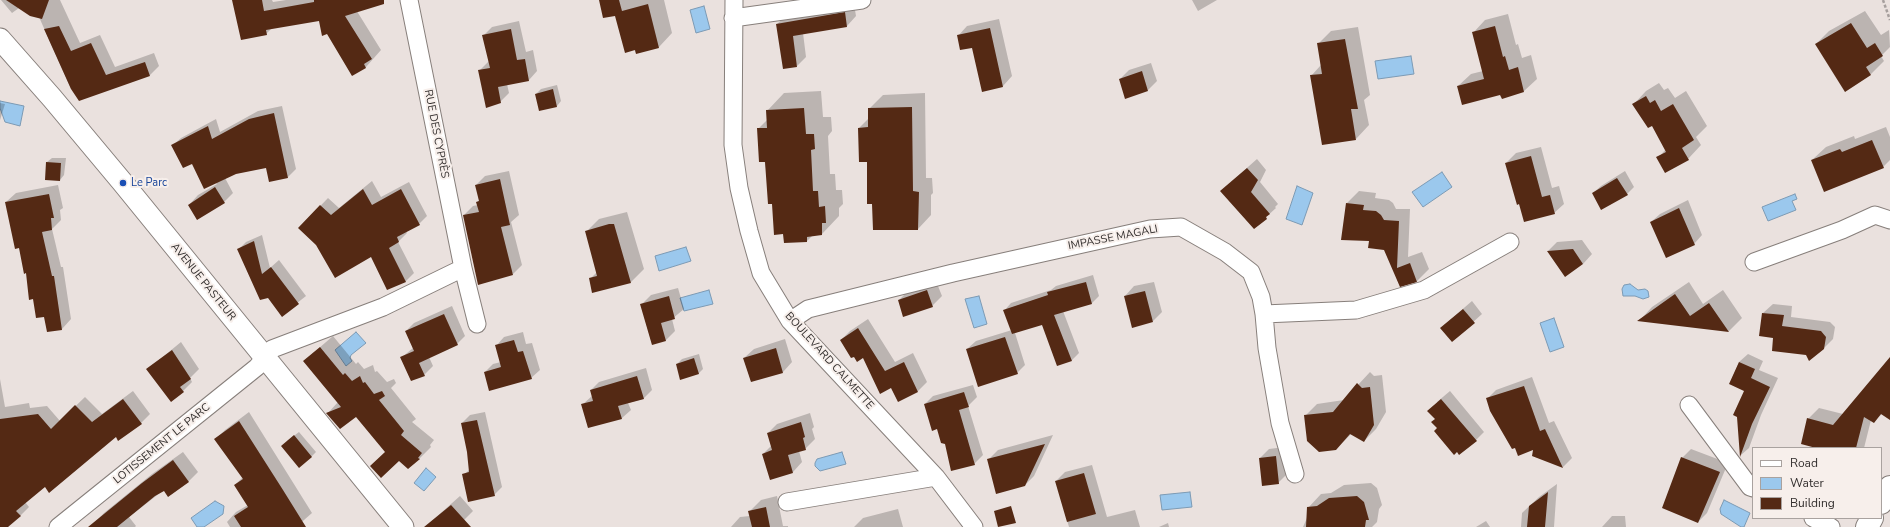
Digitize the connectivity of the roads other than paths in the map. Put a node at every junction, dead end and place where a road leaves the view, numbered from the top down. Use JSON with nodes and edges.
{"nodes":[{"id":1,"x":408,"y":0,"type":"edge"},
{"id":2,"x":734,"y":0,"type":"edge"},
{"id":3,"x":862,"y":0,"type":"edge"},
{"id":4,"x":733,"y":18,"type":"junction"},
{"id":5,"x":0,"y":39,"type":"edge"},
{"id":6,"x":1890,"y":220,"type":"edge"},
{"id":7,"x":1510,"y":242,"type":"dead end"},
{"id":8,"x":1754,"y":262,"type":"dead end"},
{"id":9,"x":463,"y":268,"type":"junction"},
{"id":10,"x":1264,"y":314,"type":"junction"},
{"id":11,"x":790,"y":321,"type":"junction"},
{"id":12,"x":477,"y":324,"type":"dead end"},
{"id":13,"x":265,"y":359,"type":"junction"},
{"id":14,"x":1689,"y":405,"type":"dead end"},
{"id":15,"x":1295,"y":474,"type":"dead end"},
{"id":16,"x":936,"y":477,"type":"junction"},
{"id":17,"x":1752,"y":487,"type":"edge"},
{"id":18,"x":1890,"y":487,"type":"edge"},
{"id":19,"x":1882,"y":501,"type":"edge"},
{"id":20,"x":788,"y":502,"type":"dead end"},
{"id":21,"x":1815,"y":519,"type":"edge"},
{"id":22,"x":58,"y":527,"type":"edge"},
{"id":23,"x":403,"y":527,"type":"edge"},
{"id":24,"x":974,"y":527,"type":"edge"},
{"id":25,"x":1831,"y":527,"type":"edge"}],
"edges":[{"from":1,"to":9,"type":"street","name":"RUE DES CYPRÈS"},
{"from":2,"to":4,"type":"street","name":"BOULEVARD CALMETTE"},
{"from":3,"to":4,"type":"street"},
{"from":4,"to":11,"type":"street","name":"BOULEVARD CALMETTE"},
{"from":5,"to":13,"type":"street","name":"AVENUE PASTEUR"},
{"from":6,"to":8,"type":"street"},
{"from":7,"to":10,"type":"street"},
{"from":9,"to":12,"type":"street","name":"RUE DES CYPRÈS"},
{"from":9,"to":13,"type":"street"},
{"from":10,"to":11,"type":"street","name":"IMPASSE MAGALI"},
{"from":10,"to":15,"type":"street","name":"IMPASSE MAGALI"},
{"from":11,"to":16,"type":"street","name":"BOULEVARD CALMETTE"},
{"from":13,"to":22,"type":"street","name":"LOTISSEMENT LE PARC"},
{"from":13,"to":23,"type":"street","name":"AVENUE PASTEUR"},
{"from":14,"to":17,"type":"street"},
{"from":16,"to":20,"type":"street"},
{"from":16,"to":24,"type":"street","name":"BOULEVARD CALMETTE"},
{"from":18,"to":19,"type":"main road"},
{"from":21,"to":25,"type":"street"}]}
